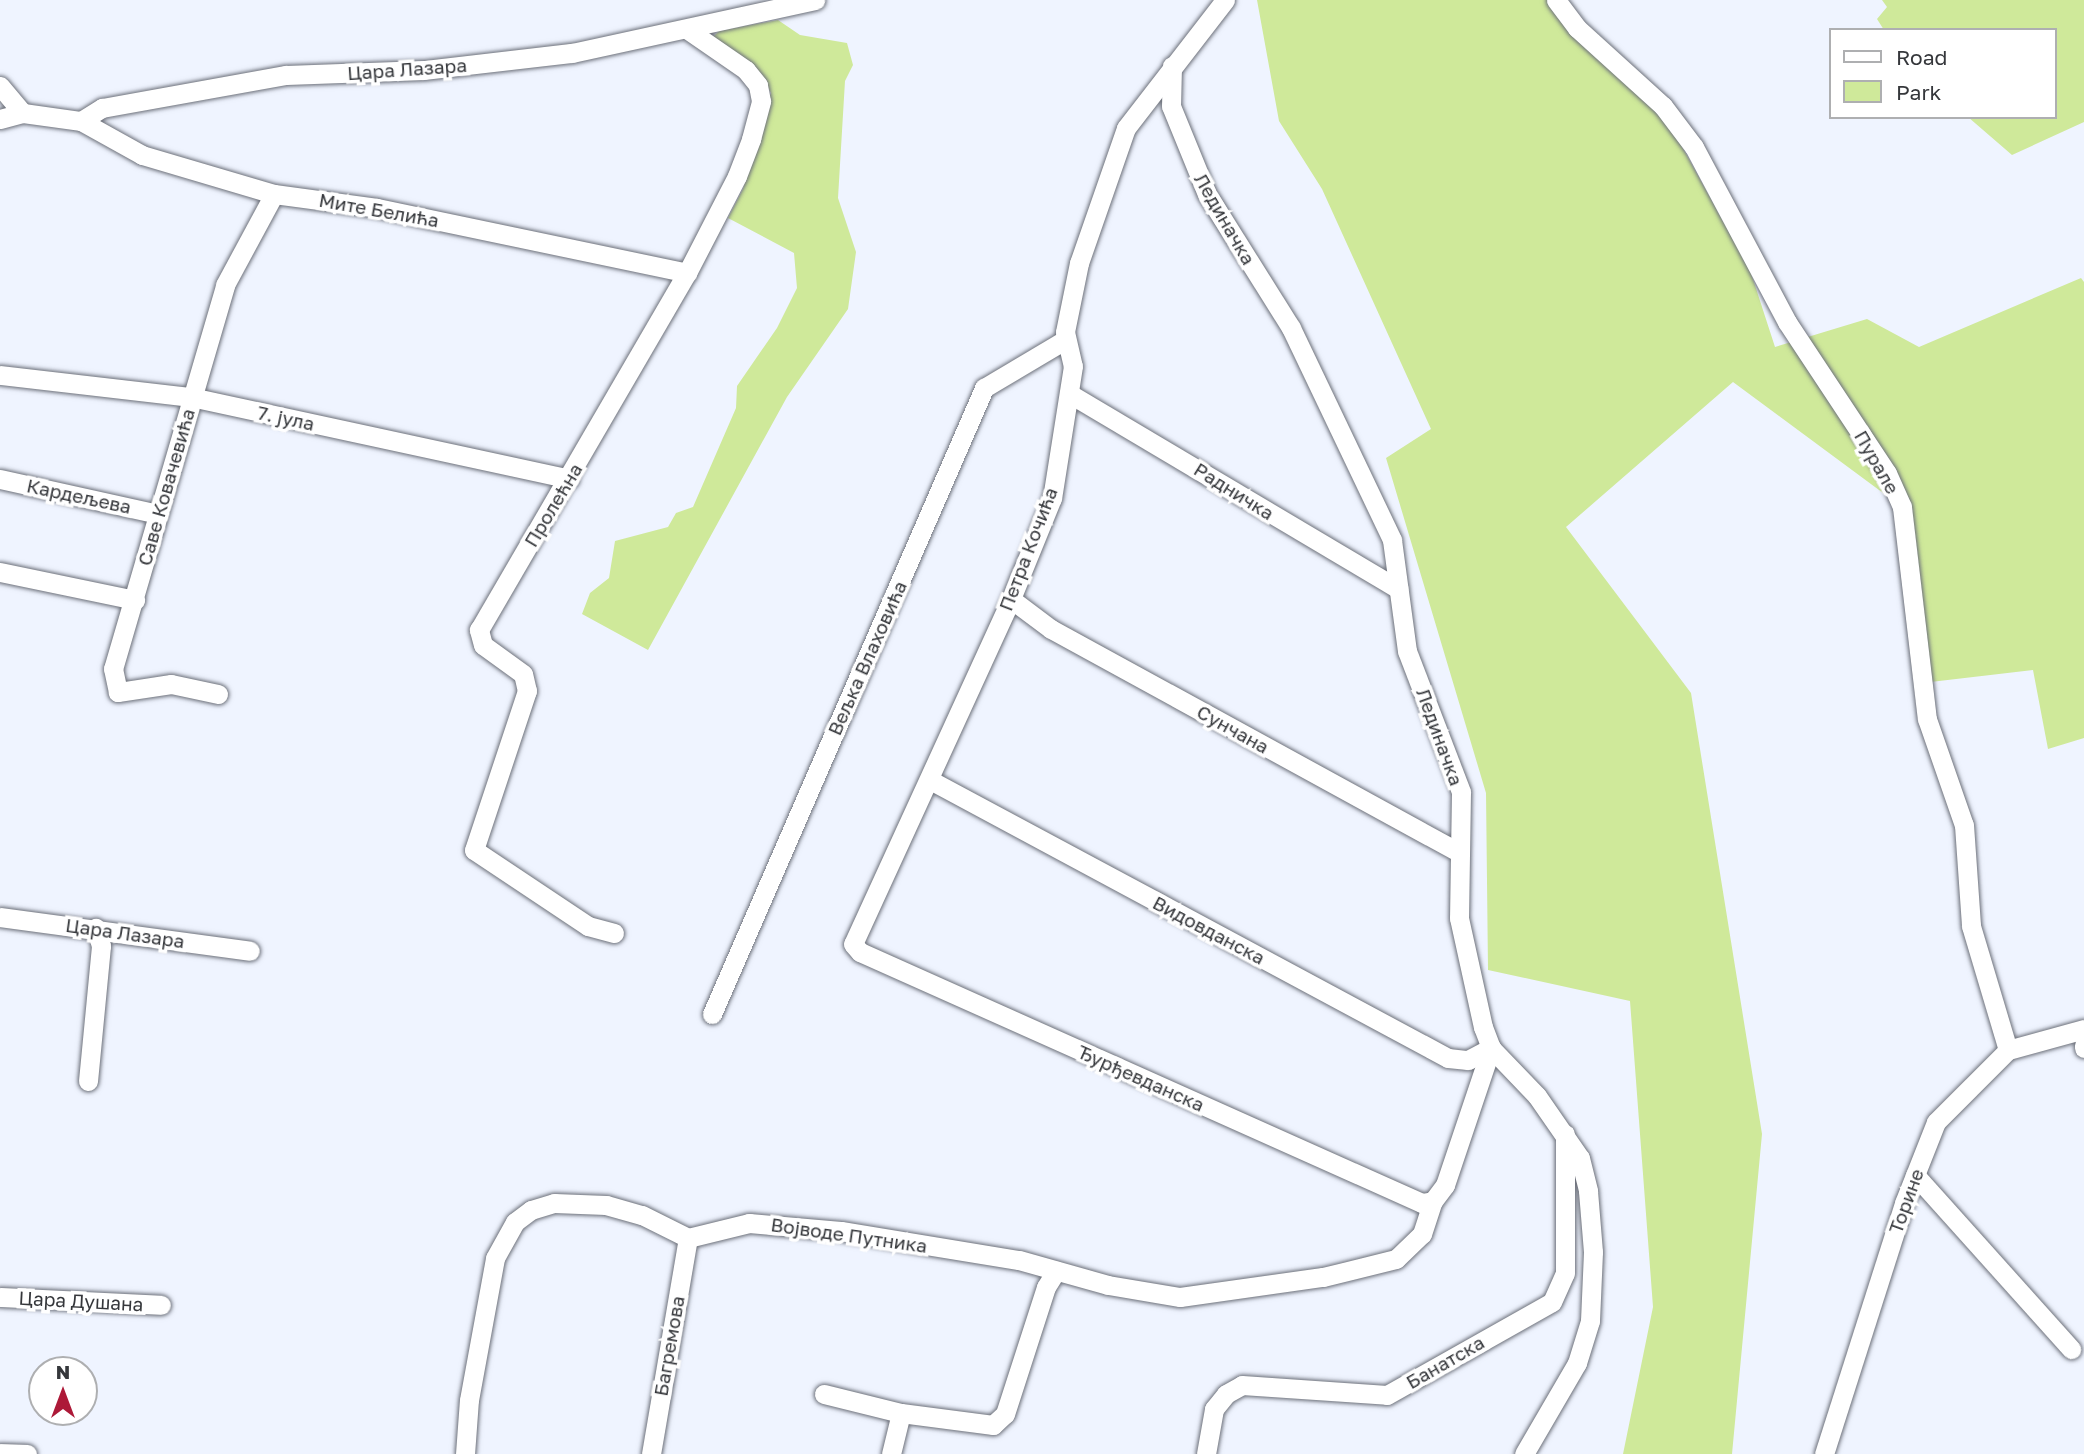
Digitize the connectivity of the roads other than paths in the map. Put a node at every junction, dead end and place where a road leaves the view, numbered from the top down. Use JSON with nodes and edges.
{"nodes":[{"id":1,"x":815,"y":0,"type":"edge"},
{"id":2,"x":1225,"y":0,"type":"edge"},
{"id":3,"x":1556,"y":0,"type":"edge"},
{"id":4,"x":688,"y":30,"type":"junction"},
{"id":5,"x":1172,"y":66,"type":"junction"},
{"id":6,"x":0,"y":86,"type":"edge"},
{"id":7,"x":23,"y":113,"type":"junction"},
{"id":8,"x":0,"y":119,"type":"edge"},
{"id":9,"x":81,"y":121,"type":"junction"},
{"id":10,"x":274,"y":194,"type":"junction"},
{"id":11,"x":687,"y":273,"type":"junction"},
{"id":12,"x":1065,"y":340,"type":"junction"},
{"id":13,"x":0,"y":375,"type":"edge"},
{"id":14,"x":1070,"y":394,"type":"junction"},
{"id":15,"x":191,"y":397,"type":"junction"},
{"id":16,"x":0,"y":479,"type":"edge"},
{"id":17,"x":569,"y":479,"type":"junction"},
{"id":18,"x":158,"y":514,"type":"junction"},
{"id":19,"x":0,"y":572,"type":"edge"},
{"id":20,"x":1399,"y":589,"type":"junction"},
{"id":21,"x":1011,"y":599,"type":"junction"},
{"id":22,"x":135,"y":600,"type":"junction"},
{"id":23,"x":218,"y":694,"type":"dead end"},
{"id":24,"x":930,"y":780,"type":"junction"},
{"id":25,"x":1460,"y":853,"type":"junction"},
{"id":26,"x":0,"y":917,"type":"edge"},
{"id":27,"x":96,"y":928,"type":"junction"},
{"id":28,"x":614,"y":933,"type":"dead end"},
{"id":29,"x":853,"y":944,"type":"joint"},
{"id":30,"x":250,"y":951,"type":"dead end"},
{"id":31,"x":712,"y":1014,"type":"dead end"},
{"id":32,"x":2084,"y":1029,"type":"edge"},
{"id":33,"x":1491,"y":1048,"type":"junction"},
{"id":34,"x":2008,"y":1050,"type":"junction"},
{"id":35,"x":88,"y":1081,"type":"dead end"},
{"id":36,"x":1565,"y":1133,"type":"junction"},
{"id":37,"x":1915,"y":1175,"type":"junction"},
{"id":38,"x":1433,"y":1201,"type":"junction"},
{"id":39,"x":688,"y":1238,"type":"junction"},
{"id":40,"x":1056,"y":1271,"type":"junction"},
{"id":41,"x":0,"y":1297,"type":"edge"},
{"id":42,"x":162,"y":1305,"type":"dead end"},
{"id":43,"x":2071,"y":1349,"type":"dead end"},
{"id":44,"x":824,"y":1394,"type":"dead end"},
{"id":45,"x":901,"y":1413,"type":"junction"},
{"id":46,"x":0,"y":1453,"type":"edge"},
{"id":47,"x":27,"y":1454,"type":"edge"},
{"id":48,"x":465,"y":1454,"type":"edge"},
{"id":49,"x":651,"y":1454,"type":"edge"},
{"id":50,"x":891,"y":1454,"type":"edge"},
{"id":51,"x":1206,"y":1454,"type":"edge"},
{"id":52,"x":1524,"y":1454,"type":"edge"},
{"id":53,"x":1824,"y":1454,"type":"edge"}],
"edges":[{"from":1,"to":4,"type":"street","name":"Цара Лазара"},
{"from":2,"to":5,"type":"street","name":"Петра Кочића"},
{"from":3,"to":34,"type":"street","name":"Пурале"},
{"from":4,"to":9,"type":"street","name":"Цара Лазара"},
{"from":4,"to":11,"type":"street","name":"Пролећна"},
{"from":5,"to":12,"type":"street","name":"Петра Кочића"},
{"from":5,"to":20,"type":"street","name":"Лединачка"},
{"from":6,"to":7,"type":"street"},
{"from":7,"to":8,"type":"street"},
{"from":7,"to":9,"type":"street"},
{"from":9,"to":10,"type":"street","name":"Мите Белића"},
{"from":10,"to":11,"type":"street","name":"Мите Белића"},
{"from":10,"to":15,"type":"street","name":"Саве Ковачевића"},
{"from":11,"to":17,"type":"street","name":"Пролећна"},
{"from":12,"to":14,"type":"street","name":"Петра Кочића"},
{"from":12,"to":31,"type":"street","name":"Вељка Влаховића"},
{"from":13,"to":15,"type":"street","name":"7. јула"},
{"from":14,"to":20,"type":"street","name":"Радничка"},
{"from":14,"to":21,"type":"street","name":"Петра Кочића"},
{"from":15,"to":17,"type":"street","name":"7. јула"},
{"from":15,"to":18,"type":"street","name":"Саве Ковачевића"},
{"from":16,"to":18,"type":"street","name":"Кардељева"},
{"from":17,"to":28,"type":"street","name":"Пролећна"},
{"from":18,"to":22,"type":"street","name":"Саве Ковачевића"},
{"from":19,"to":22,"type":"street"},
{"from":20,"to":25,"type":"street","name":"Лединачка"},
{"from":21,"to":24,"type":"street","name":"Петра Кочића"},
{"from":21,"to":25,"type":"street","name":"Сунчана"},
{"from":22,"to":23,"type":"street","name":"Саве Ковачевића"},
{"from":24,"to":29,"type":"street","name":"Петра Кочића"},
{"from":24,"to":33,"type":"street","name":"Видовданска"},
{"from":25,"to":33,"type":"street","name":"Лединачка"},
{"from":26,"to":27,"type":"street","name":"Цара Лазара"},
{"from":27,"to":30,"type":"street","name":"Цара Лазара"},
{"from":27,"to":35,"type":"street"},
{"from":29,"to":38,"type":"street","name":"Ђурђевданска"},
{"from":32,"to":34,"type":"street","name":"Торине"},
{"from":33,"to":36,"type":"street","name":"Лединачка"},
{"from":33,"to":38,"type":"street","name":"Војводе Путника"},
{"from":34,"to":37,"type":"street","name":"Торине"},
{"from":36,"to":51,"type":"street","name":"Банатска"},
{"from":36,"to":52,"type":"street","name":"Лединачка"},
{"from":37,"to":43,"type":"street"},
{"from":37,"to":53,"type":"street","name":"Торине"},
{"from":38,"to":40,"type":"street","name":"Војводе Путника"},
{"from":39,"to":40,"type":"street","name":"Војводе Путника"},
{"from":39,"to":48,"type":"street"},
{"from":39,"to":49,"type":"street","name":"Багремова"},
{"from":40,"to":45,"type":"street"},
{"from":41,"to":42,"type":"street","name":"Цара Душана"},
{"from":44,"to":45,"type":"street"},
{"from":45,"to":50,"type":"street"},
{"from":46,"to":47,"type":"street"}]}
